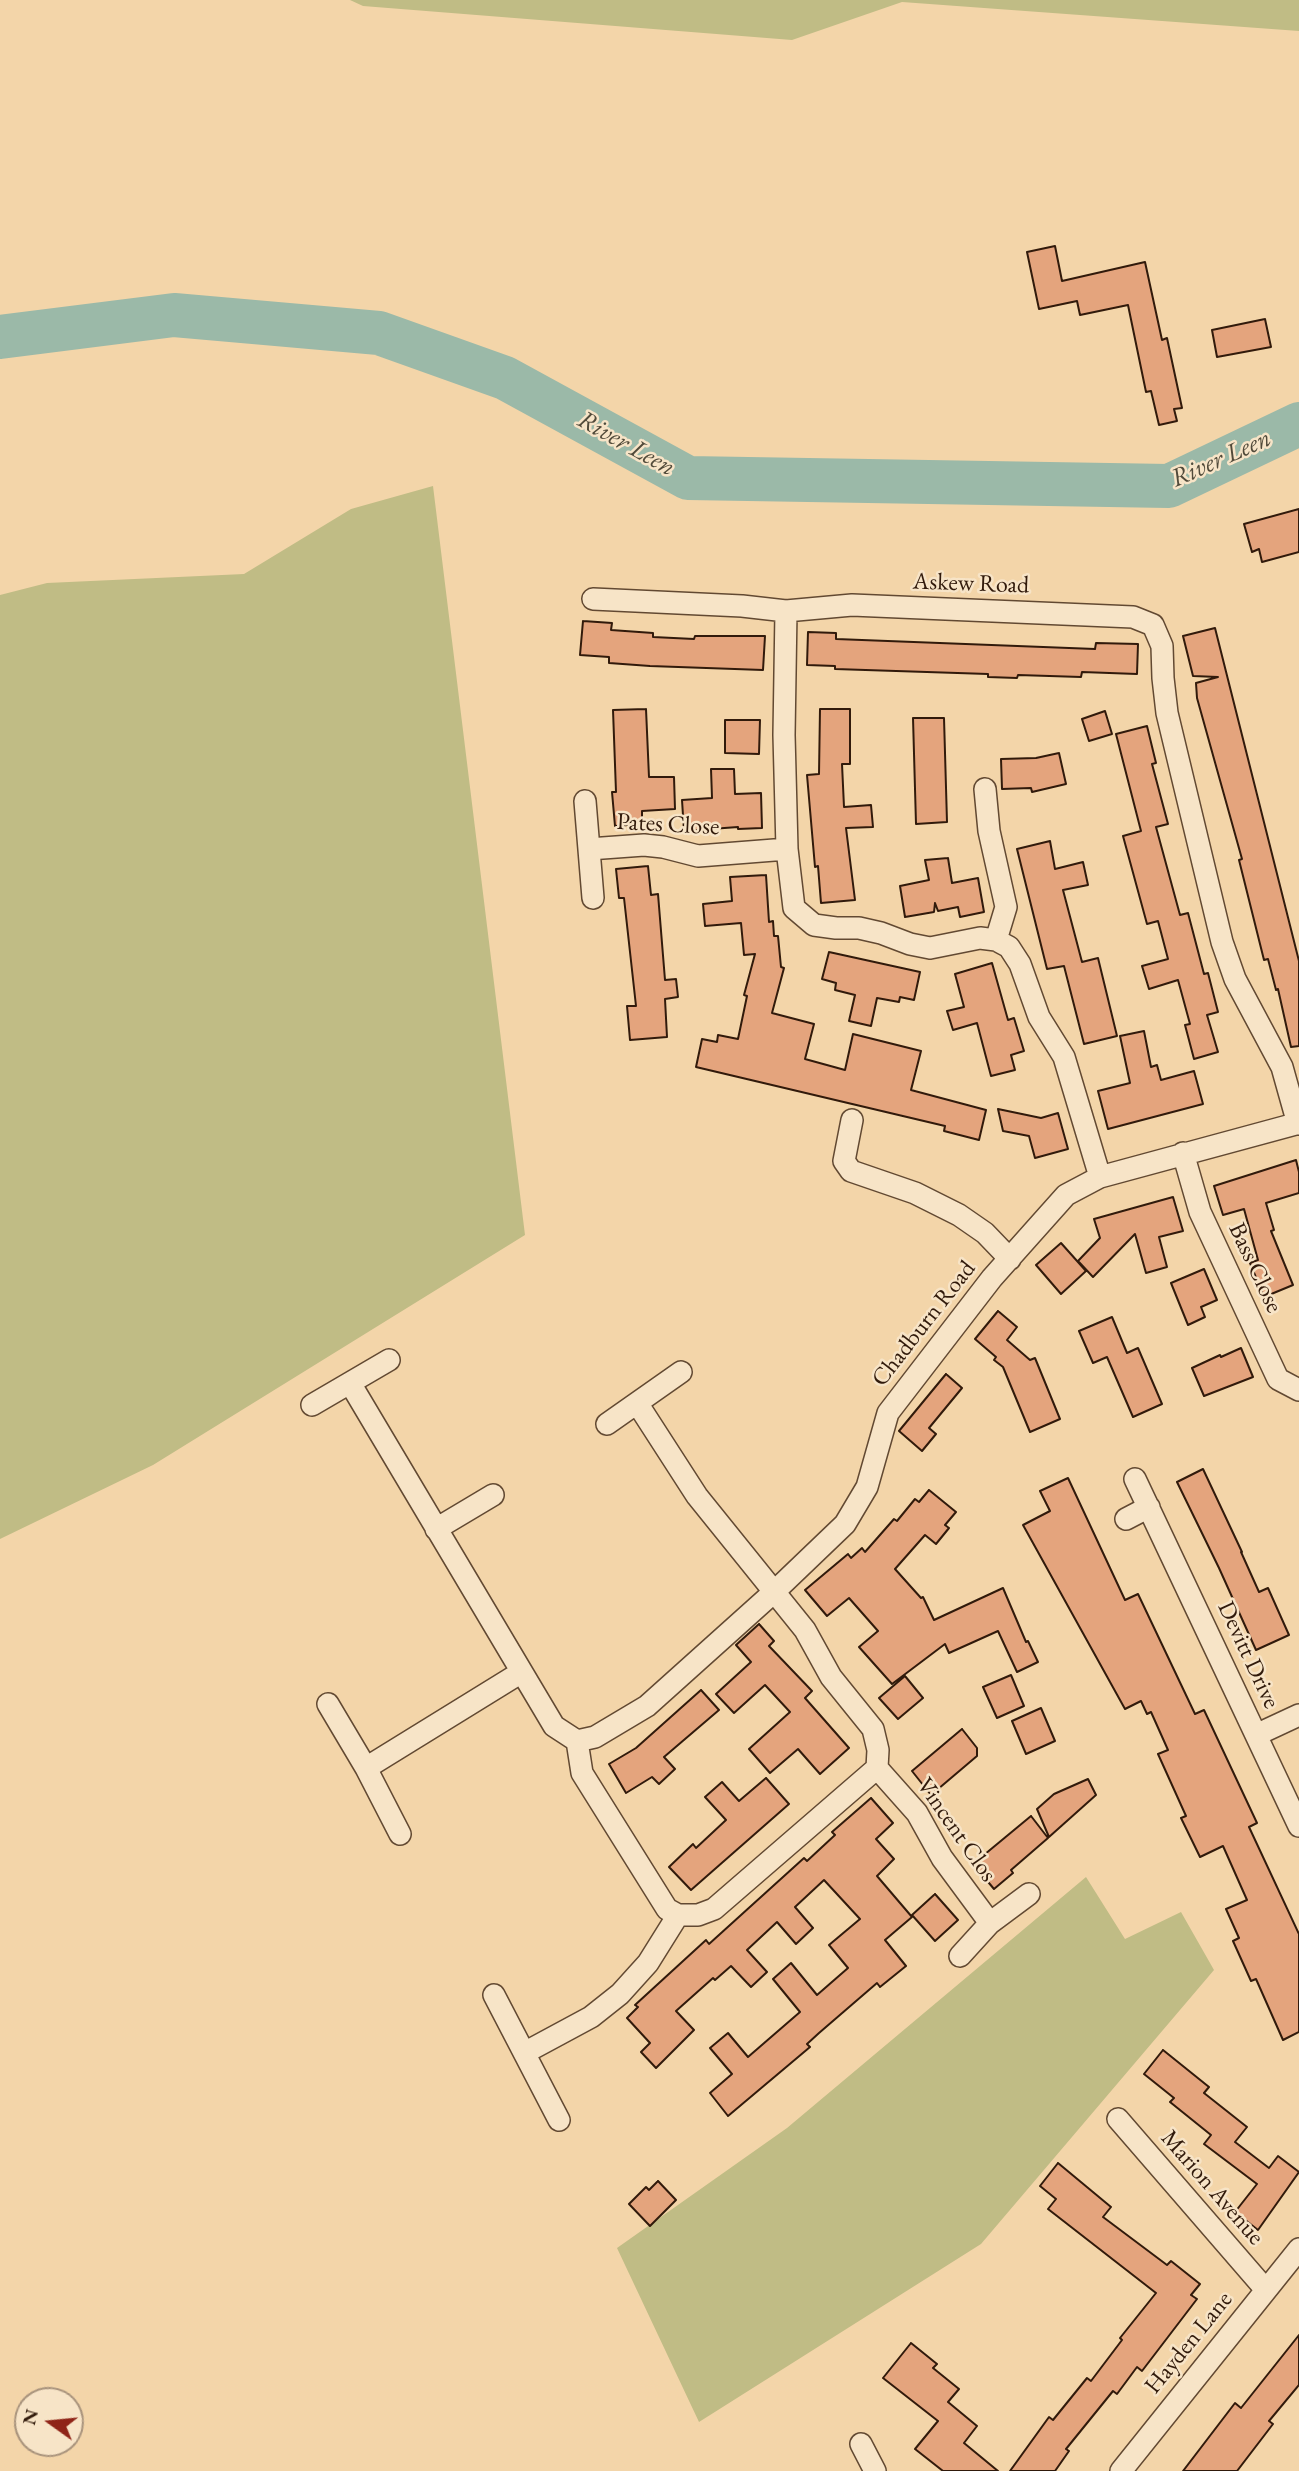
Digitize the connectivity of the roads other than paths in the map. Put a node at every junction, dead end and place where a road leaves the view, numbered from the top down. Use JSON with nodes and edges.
{"nodes":[{"id":1,"x":593,"y":599,"type":"dead end"},
{"id":2,"x":786,"y":611,"type":"junction"},
{"id":3,"x":985,"y":789,"type":"dead end"},
{"id":4,"x":584,"y":801,"type":"dead end"},
{"id":5,"x":589,"y":849,"type":"junction"},
{"id":6,"x":787,"y":849,"type":"junction"},
{"id":7,"x":593,"y":898,"type":"dead end"},
{"id":8,"x":996,"y":940,"type":"junction"},
{"id":9,"x":852,"y":1120,"type":"dead end"},
{"id":10,"x":1298,"y":1124,"type":"edge"},
{"id":11,"x":1183,"y":1153,"type":"junction"},
{"id":12,"x":1100,"y":1177,"type":"junction"},
{"id":13,"x":1010,"y":1259,"type":"junction"},
{"id":14,"x":389,"y":1360,"type":"dead end"},
{"id":15,"x":681,"y":1372,"type":"dead end"},
{"id":16,"x":349,"y":1383,"type":"junction"},
{"id":17,"x":1299,"y":1390,"type":"edge"},
{"id":18,"x":637,"y":1403,"type":"junction"},
{"id":19,"x":312,"y":1405,"type":"dead end"},
{"id":20,"x":607,"y":1424,"type":"dead end"},
{"id":21,"x":1135,"y":1479,"type":"dead end"},
{"id":22,"x":492,"y":1495,"type":"dead end"},
{"id":23,"x":1149,"y":1507,"type":"junction"},
{"id":24,"x":1126,"y":1519,"type":"dead end"},
{"id":25,"x":436,"y":1530,"type":"junction"},
{"id":26,"x":774,"y":1592,"type":"junction"},
{"id":27,"x":520,"y":1673,"type":"junction"},
{"id":28,"x":328,"y":1704,"type":"dead end"},
{"id":29,"x":1299,"y":1714,"type":"edge"},
{"id":30,"x":1256,"y":1735,"type":"junction"},
{"id":31,"x":577,"y":1741,"type":"junction"},
{"id":32,"x":366,"y":1768,"type":"junction"},
{"id":33,"x":877,"y":1768,"type":"junction"},
{"id":34,"x":1299,"y":1826,"type":"edge"},
{"id":35,"x":400,"y":1834,"type":"dead end"},
{"id":36,"x":1029,"y":1894,"type":"dead end"},
{"id":37,"x":678,"y":1915,"type":"junction"},
{"id":38,"x":990,"y":1923,"type":"junction"},
{"id":39,"x":960,"y":1956,"type":"dead end"},
{"id":40,"x":494,"y":1995,"type":"dead end"},
{"id":41,"x":526,"y":2052,"type":"junction"},
{"id":42,"x":1118,"y":2119,"type":"dead end"},
{"id":43,"x":559,"y":2120,"type":"dead end"},
{"id":44,"x":1299,"y":2249,"type":"edge"},
{"id":45,"x":1266,"y":2290,"type":"junction"},
{"id":46,"x":861,"y":2444,"type":"dead end"},
{"id":47,"x":875,"y":2471,"type":"edge"},
{"id":48,"x":1121,"y":2471,"type":"edge"}],
"edges":[{"from":1,"to":2,"type":"street","name":"Askew Road"},
{"from":2,"to":6,"type":"street"},
{"from":2,"to":10,"type":"street","name":"Askew Road"},
{"from":3,"to":8,"type":"street"},
{"from":4,"to":5,"type":"street"},
{"from":5,"to":6,"type":"street","name":"Pates Close"},
{"from":5,"to":7,"type":"street"},
{"from":6,"to":8,"type":"street"},
{"from":8,"to":12,"type":"street"},
{"from":9,"to":13,"type":"street"},
{"from":10,"to":11,"type":"street","name":"Chadburn Road"},
{"from":11,"to":12,"type":"street","name":"Chadburn Road"},
{"from":11,"to":17,"type":"street","name":"Bass Close"},
{"from":12,"to":13,"type":"street","name":"Chadburn Road"},
{"from":13,"to":26,"type":"street","name":"Chadburn Road"},
{"from":14,"to":16,"type":"street"},
{"from":15,"to":18,"type":"street"},
{"from":16,"to":19,"type":"street"},
{"from":16,"to":25,"type":"street"},
{"from":18,"to":20,"type":"street"},
{"from":18,"to":26,"type":"street"},
{"from":21,"to":23,"type":"street","name":"Devitt Drive"},
{"from":22,"to":25,"type":"street"},
{"from":23,"to":24,"type":"street"},
{"from":23,"to":30,"type":"street","name":"Devitt Drive"},
{"from":25,"to":27,"type":"street"},
{"from":26,"to":31,"type":"street","name":"Chadburn Road"},
{"from":26,"to":33,"type":"street"},
{"from":27,"to":31,"type":"street"},
{"from":27,"to":32,"type":"street"},
{"from":28,"to":32,"type":"street"},
{"from":29,"to":30,"type":"street"},
{"from":30,"to":34,"type":"street","name":"Devitt Drive"},
{"from":31,"to":37,"type":"street"},
{"from":32,"to":35,"type":"street"},
{"from":33,"to":37,"type":"street"},
{"from":33,"to":38,"type":"street","name":"Vincent Clos"},
{"from":36,"to":38,"type":"street"},
{"from":37,"to":41,"type":"street"},
{"from":38,"to":39,"type":"street"},
{"from":40,"to":41,"type":"street"},
{"from":41,"to":43,"type":"street"},
{"from":42,"to":45,"type":"street","name":"Marion Avenue"},
{"from":44,"to":45,"type":"street","name":"Hayden Lane"},
{"from":45,"to":48,"type":"street","name":"Hayden Lane"},
{"from":46,"to":47,"type":"street"}]}
